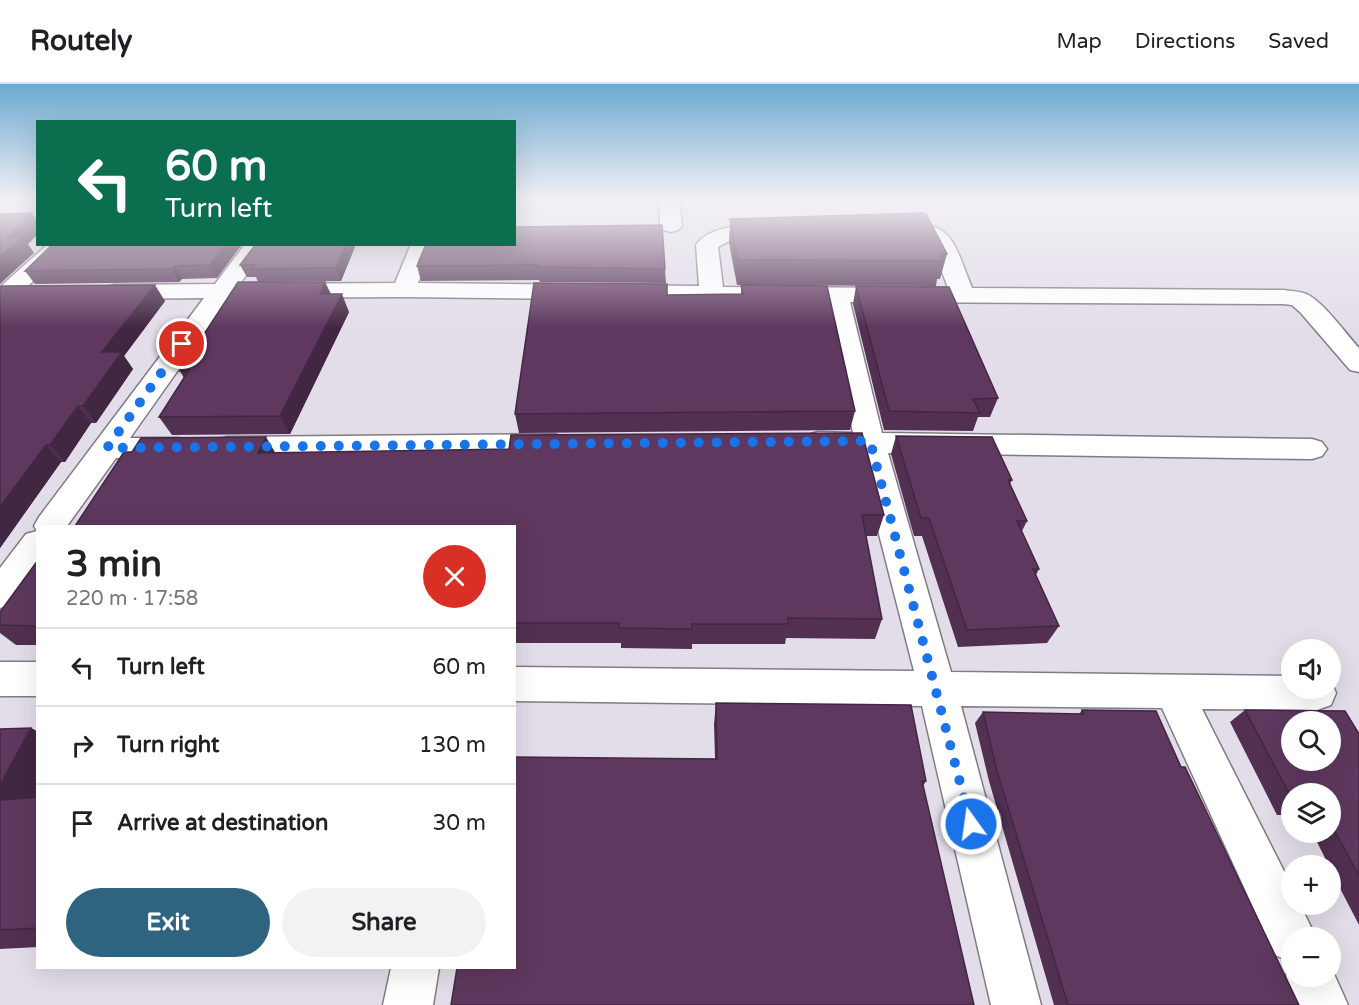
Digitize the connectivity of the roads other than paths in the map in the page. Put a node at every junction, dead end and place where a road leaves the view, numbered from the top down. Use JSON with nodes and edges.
{"nodes":[{"id":1,"x":710,"y":242,"type":"edge"},
{"id":2,"x":942,"y":242,"type":"edge"},
{"id":3,"x":59,"y":246,"type":"edge"},
{"id":4,"x":254,"y":246,"type":"edge"},
{"id":5,"x":422,"y":246,"type":"edge"},
{"id":6,"x":404,"y":290,"type":"junction"},
{"id":7,"x":220,"y":291,"type":"junction"},
{"id":8,"x":90,"y":292,"type":"edge"},
{"id":9,"x":43,"y":293,"type":"edge"},
{"id":10,"x":712,"y":294,"type":"junction"},
{"id":11,"x":836,"y":295,"type":"junction"},
{"id":12,"x":963,"y":296,"type":"junction"},
{"id":13,"x":4,"y":297,"type":"edge"},
{"id":14,"x":1359,"y":364,"type":"edge"},
{"id":15,"x":870,"y":441,"type":"junction"},
{"id":16,"x":787,"y":442,"type":"edge"},
{"id":17,"x":584,"y":444,"type":"edge"},
{"id":18,"x":107,"y":448,"type":"junction"},
{"id":19,"x":1312,"y":449,"type":"dead end"},
{"id":20,"x":51,"y":525,"type":"edge"},
{"id":21,"x":36,"y":546,"type":"edge"},
{"id":22,"x":0,"y":594,"type":"edge"},
{"id":23,"x":0,"y":679,"type":"edge"},
{"id":24,"x":36,"y":679,"type":"edge"},
{"id":25,"x":516,"y":684,"type":"edge"},
{"id":26,"x":936,"y":688,"type":"junction"},
{"id":27,"x":1174,"y":693,"type":"junction"},
{"id":28,"x":1281,"y":693,"type":"edge"},
{"id":29,"x":1287,"y":927,"type":"edge"},
{"id":30,"x":415,"y":969,"type":"edge"},
{"id":31,"x":1315,"y":987,"type":"edge"},
{"id":32,"x":408,"y":1005,"type":"edge"},
{"id":33,"x":1016,"y":1005,"type":"edge"},
{"id":34,"x":1323,"y":1005,"type":"edge"}],
"edges":[{"from":1,"to":10,"type":"street"},
{"from":2,"to":12,"type":"street"},
{"from":3,"to":13,"type":"street"},
{"from":4,"to":7,"type":"street"},
{"from":5,"to":6,"type":"street"},
{"from":6,"to":7,"type":"street"},
{"from":6,"to":10,"type":"street"},
{"from":7,"to":8,"type":"street"},
{"from":7,"to":18,"type":"street"},
{"from":9,"to":13,"type":"street"},
{"from":10,"to":11,"type":"street"},
{"from":11,"to":12,"type":"street"},
{"from":11,"to":15,"type":"street"},
{"from":12,"to":14,"type":"street"},
{"from":15,"to":16,"type":"street"},
{"from":15,"to":19,"type":"street"},
{"from":15,"to":26,"type":"street"},
{"from":17,"to":18,"type":"street"},
{"from":18,"to":20,"type":"street"},
{"from":21,"to":22,"type":"street"},
{"from":23,"to":24,"type":"street"},
{"from":25,"to":26,"type":"street"},
{"from":26,"to":27,"type":"street"},
{"from":26,"to":33,"type":"street"},
{"from":27,"to":28,"type":"street"},
{"from":27,"to":29,"type":"street"},
{"from":30,"to":32,"type":"street"},
{"from":31,"to":34,"type":"street"}]}
